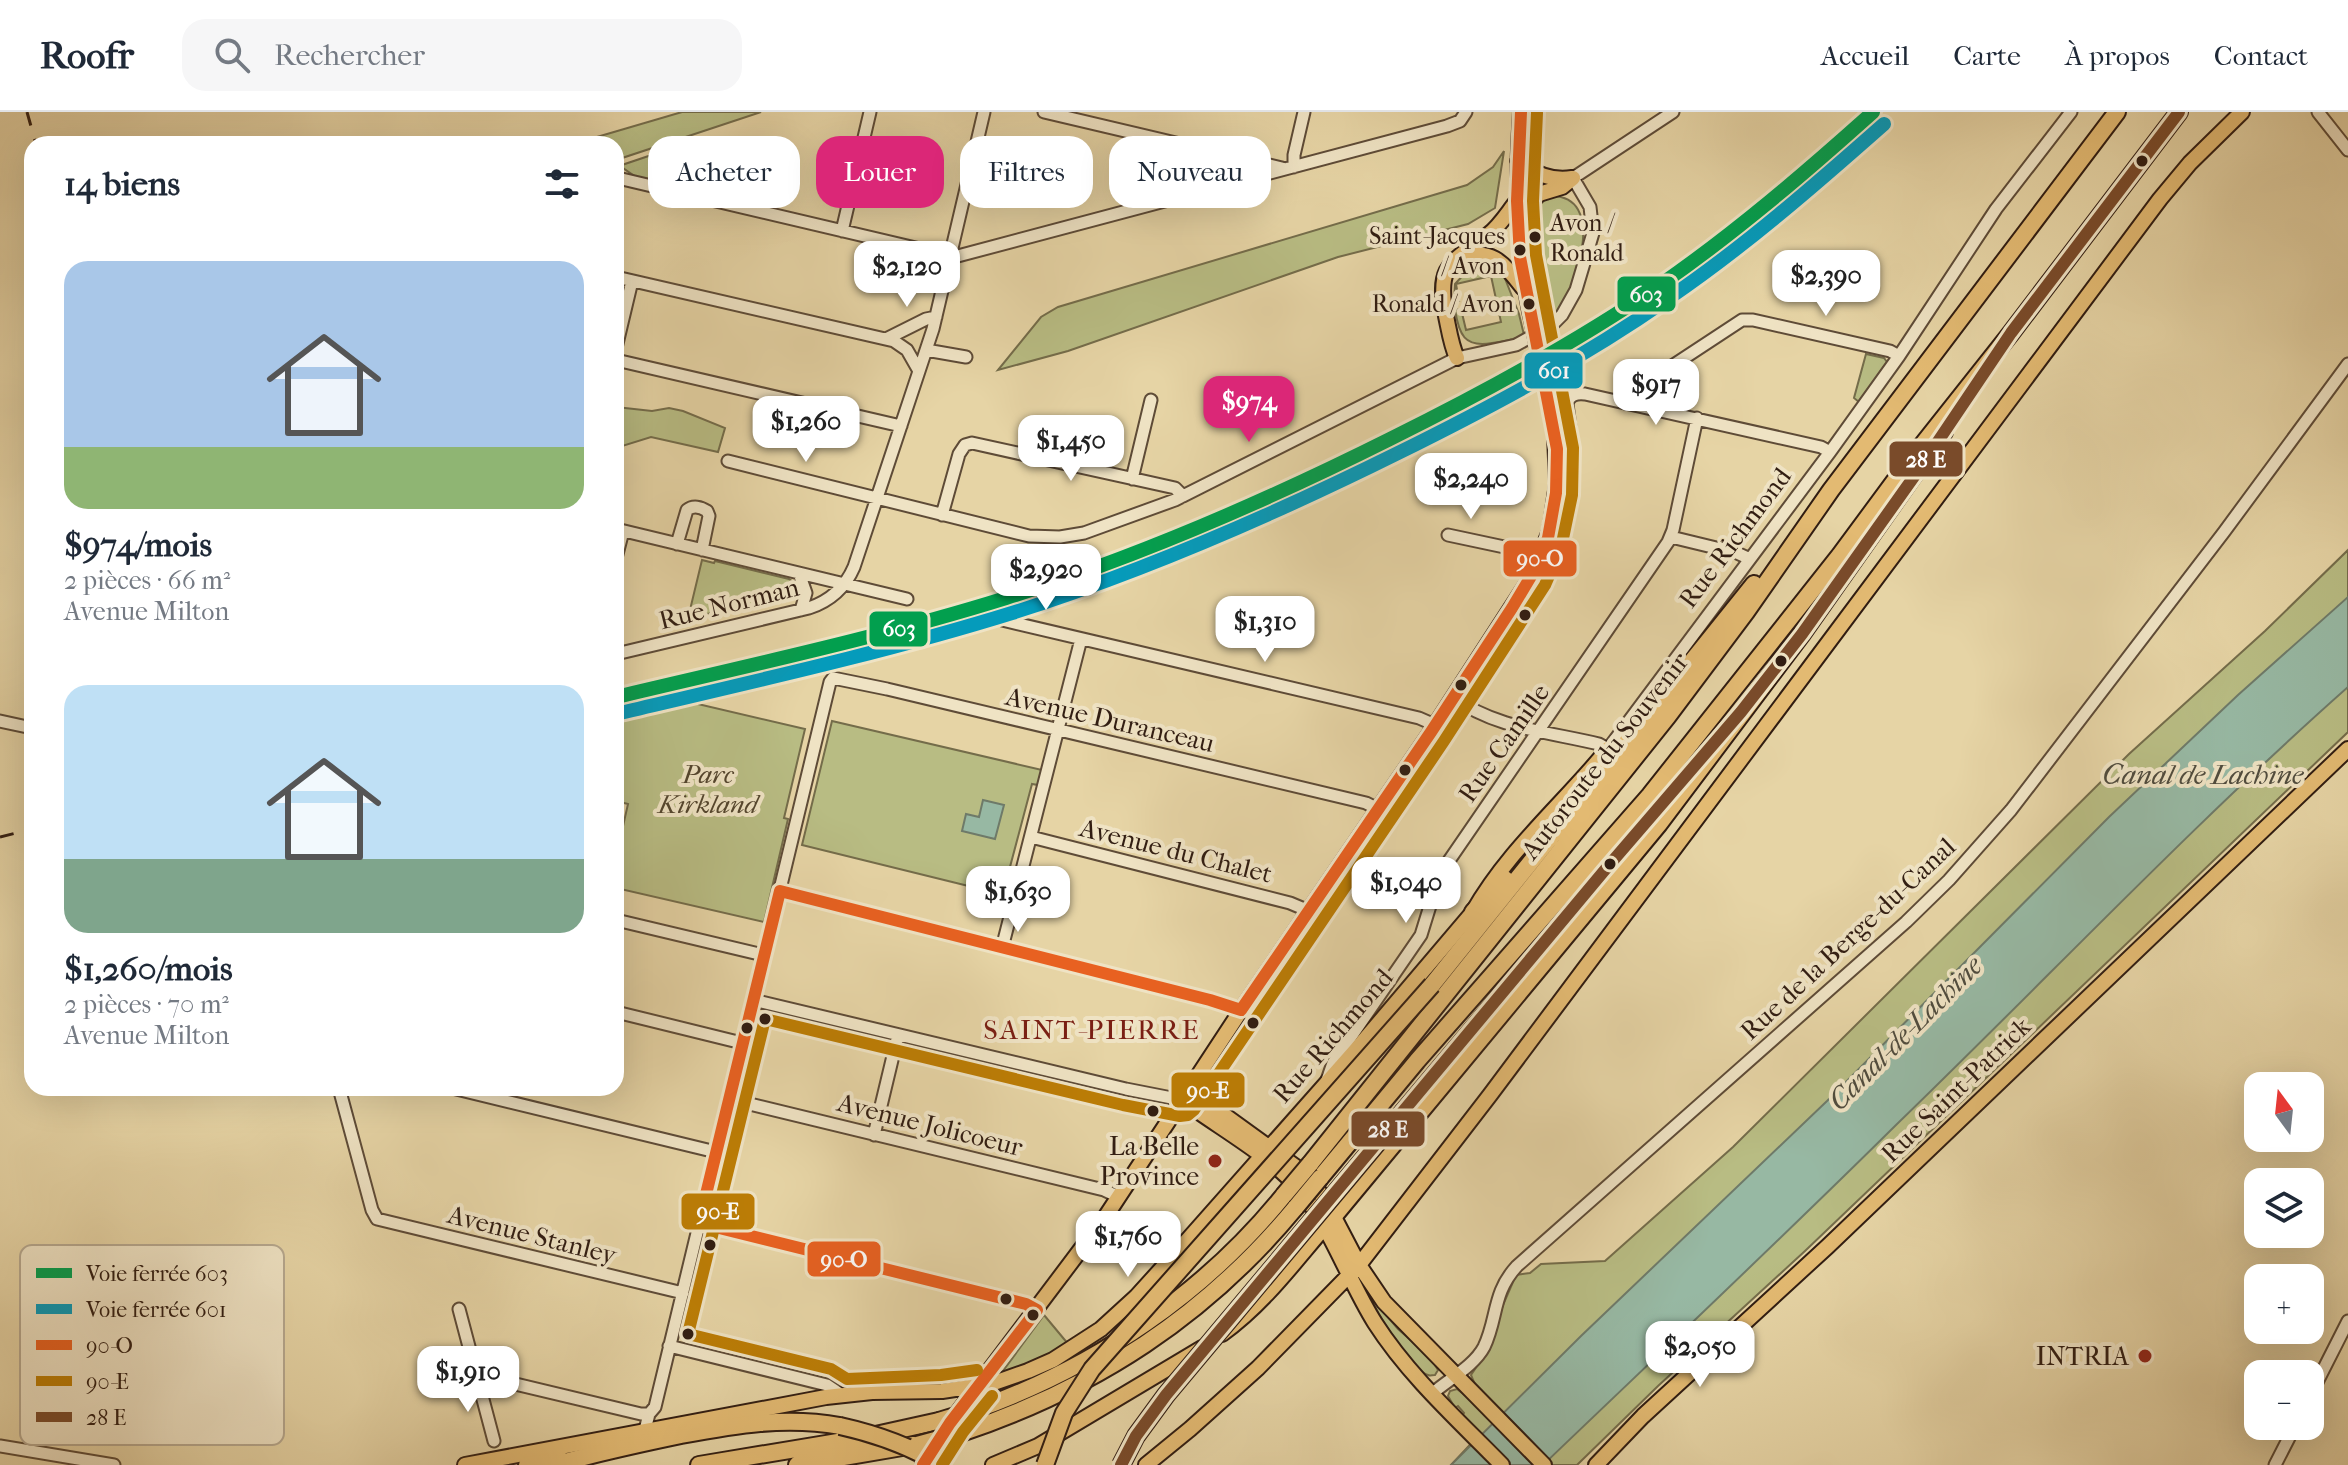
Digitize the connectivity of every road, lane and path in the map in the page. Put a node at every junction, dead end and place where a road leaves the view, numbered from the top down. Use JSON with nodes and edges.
{"nodes":[{"id":1,"x":870,"y":112,"type":"edge"},
{"id":2,"x":984,"y":112,"type":"edge"},
{"id":3,"x":1044,"y":112,"type":"edge"},
{"id":4,"x":1304,"y":112,"type":"edge"},
{"id":5,"x":1466,"y":112,"type":"edge"},
{"id":6,"x":1521,"y":112,"type":"edge"},
{"id":7,"x":1673,"y":112,"type":"edge"},
{"id":8,"x":2071,"y":112,"type":"edge"},
{"id":9,"x":2117,"y":112,"type":"edge"},
{"id":10,"x":2179,"y":112,"type":"edge"},
{"id":11,"x":2242,"y":112,"type":"edge"},
{"id":12,"x":2318,"y":112,"type":"edge"},
{"id":13,"x":2348,"y":150,"type":"edge"},
{"id":14,"x":1518,"y":161,"type":"junction"},
{"id":15,"x":1290,"y":168,"type":"junction"},
{"id":16,"x":1573,"y":178,"type":"junction"},
{"id":17,"x":624,"y":179,"type":"edge"},
{"id":18,"x":1517,"y":201,"type":"junction"},
{"id":19,"x":1517,"y":218,"type":"junction"},
{"id":20,"x":842,"y":231,"type":"junction"},
{"id":21,"x":951,"y":257,"type":"junction"},
{"id":22,"x":1451,"y":264,"type":"junction"},
{"id":23,"x":624,"y":279,"type":"edge"},
{"id":24,"x":632,"y":281,"type":"junction"},
{"id":25,"x":1526,"y":292,"type":"junction"},
{"id":26,"x":938,"y":309,"type":"junction"},
{"id":27,"x":624,"y":314,"type":"edge"},
{"id":28,"x":2011,"y":333,"type":"junction"},
{"id":29,"x":886,"y":339,"type":"junction"},
{"id":30,"x":926,"y":350,"type":"junction"},
{"id":31,"x":1899,"y":356,"type":"junction"},
{"id":32,"x":966,"y":357,"type":"dead end"},
{"id":33,"x":1457,"y":358,"type":"junction"},
{"id":34,"x":624,"y":362,"type":"edge"},
{"id":35,"x":2348,"y":364,"type":"edge"},
{"id":36,"x":919,"y":371,"type":"junction"},
{"id":37,"x":1151,"y":400,"type":"dead end"},
{"id":38,"x":1624,"y":402,"type":"junction"},
{"id":39,"x":1697,"y":418,"type":"junction"},
{"id":40,"x":901,"y":426,"type":"junction"},
{"id":41,"x":1830,"y":452,"type":"junction"},
{"id":42,"x":728,"y":461,"type":"dead end"},
{"id":43,"x":1132,"y":479,"type":"junction"},
{"id":44,"x":1831,"y":490,"type":"junction"},
{"id":45,"x":1183,"y":496,"type":"junction"},
{"id":46,"x":876,"y":500,"type":"junction"},
{"id":47,"x":942,"y":515,"type":"junction"},
{"id":48,"x":624,"y":531,"type":"edge"},
{"id":49,"x":1448,"y":535,"type":"dead end"},
{"id":50,"x":1671,"y":537,"type":"junction"},
{"id":51,"x":677,"y":544,"type":"junction"},
{"id":52,"x":702,"y":550,"type":"junction"},
{"id":53,"x":1542,"y":555,"type":"junction"},
{"id":54,"x":1750,"y":559,"type":"junction"},
{"id":55,"x":799,"y":573,"type":"junction"},
{"id":56,"x":845,"y":584,"type":"junction"},
{"id":57,"x":1519,"y":596,"type":"junction"},
{"id":58,"x":907,"y":599,"type":"dead end"},
{"id":59,"x":801,"y":610,"type":"junction"},
{"id":60,"x":1002,"y":620,"type":"dead end"},
{"id":61,"x":1081,"y":639,"type":"junction"},
{"id":62,"x":624,"y":652,"type":"edge"},
{"id":63,"x":1453,"y":697,"type":"junction"},
{"id":64,"x":1741,"y":712,"type":"junction"},
{"id":65,"x":0,"y":721,"type":"edge"},
{"id":66,"x":1435,"y":725,"type":"junction"},
{"id":67,"x":24,"y":726,"type":"edge"},
{"id":68,"x":1059,"y":730,"type":"junction"},
{"id":69,"x":1539,"y":730,"type":"junction"},
{"id":70,"x":1608,"y":749,"type":"junction"},
{"id":71,"x":2348,"y":749,"type":"edge"},
{"id":72,"x":1378,"y":809,"type":"junction"},
{"id":73,"x":1562,"y":822,"type":"junction"},
{"id":74,"x":1031,"y":837,"type":"junction"},
{"id":75,"x":780,"y":891,"type":"junction"},
{"id":76,"x":1309,"y":911,"type":"junction"},
{"id":77,"x":1473,"y":912,"type":"junction"},
{"id":78,"x":624,"y":922,"type":"edge"},
{"id":79,"x":1002,"y":948,"type":"junction"},
{"id":80,"x":763,"y":955,"type":"junction"},
{"id":81,"x":753,"y":1000,"type":"junction"},
{"id":82,"x":1241,"y":1010,"type":"junction"},
{"id":83,"x":624,"y":1014,"type":"edge"},
{"id":84,"x":898,"y":1035,"type":"junction"},
{"id":85,"x":742,"y":1043,"type":"junction"},
{"id":86,"x":1325,"y":1084,"type":"junction"},
{"id":87,"x":341,"y":1096,"type":"edge"},
{"id":88,"x":485,"y":1096,"type":"edge"},
{"id":89,"x":729,"y":1099,"type":"junction"},
{"id":90,"x":1182,"y":1100,"type":"junction"},
{"id":91,"x":874,"y":1135,"type":"junction"},
{"id":92,"x":1265,"y":1151,"type":"junction"},
{"id":93,"x":716,"y":1152,"type":"junction"},
{"id":94,"x":1119,"y":1197,"type":"junction"},
{"id":95,"x":1329,"y":1222,"type":"junction"},
{"id":96,"x":699,"y":1223,"type":"junction"},
{"id":97,"x":1354,"y":1270,"type":"junction"},
{"id":98,"x":683,"y":1293,"type":"junction"},
{"id":99,"x":459,"y":1309,"type":"dead end"},
{"id":100,"x":1037,"y":1310,"type":"junction"},
{"id":101,"x":2348,"y":1321,"type":"edge"},
{"id":102,"x":669,"y":1346,"type":"junction"},
{"id":103,"x":2324,"y":1368,"type":"edge"},
{"id":104,"x":1456,"y":1375,"type":"junction"},
{"id":105,"x":477,"y":1378,"type":"junction"},
{"id":106,"x":979,"y":1386,"type":"junction"},
{"id":107,"x":1433,"y":1393,"type":"junction"},
{"id":108,"x":842,"y":1395,"type":"junction"},
{"id":109,"x":649,"y":1414,"type":"junction"},
{"id":110,"x":645,"y":1430,"type":"junction"},
{"id":111,"x":2288,"y":1440,"type":"edge"},
{"id":112,"x":494,"y":1441,"type":"dead end"},
{"id":113,"x":0,"y":1446,"type":"edge"},
{"id":114,"x":582,"y":1457,"type":"junction"},
{"id":115,"x":114,"y":1465,"type":"edge"},
{"id":116,"x":465,"y":1465,"type":"edge"},
{"id":117,"x":527,"y":1465,"type":"edge"},
{"id":118,"x":554,"y":1465,"type":"edge"},
{"id":119,"x":699,"y":1465,"type":"edge"},
{"id":120,"x":797,"y":1465,"type":"edge"},
{"id":121,"x":923,"y":1465,"type":"edge"},
{"id":122,"x":941,"y":1465,"type":"edge"},
{"id":123,"x":993,"y":1465,"type":"edge"},
{"id":124,"x":1045,"y":1465,"type":"edge"},
{"id":125,"x":1121,"y":1465,"type":"edge"},
{"id":126,"x":1146,"y":1465,"type":"edge"},
{"id":127,"x":1502,"y":1465,"type":"edge"},
{"id":128,"x":1544,"y":1465,"type":"edge"},
{"id":129,"x":1596,"y":1465,"type":"edge"},
{"id":130,"x":2275,"y":1465,"type":"edge"}],
"edges":[{"from":1,"to":20,"type":"street"},
{"from":2,"to":21,"type":"street"},
{"from":3,"to":15,"type":"street"},
{"from":4,"to":15,"type":"street"},
{"from":5,"to":15,"type":"street"},
{"from":6,"to":14,"type":"main road"},
{"from":7,"to":16,"type":"street"},
{"from":8,"to":31,"type":"street","name":"Rue Richmond"},
{"from":9,"to":44,"type":"highway","name":"Autoroute du Souvenir"},
{"from":10,"to":28,"type":"highway","name":"Autoroute du Souvenir"},
{"from":11,"to":97,"type":"main road"},
{"from":12,"to":13,"type":"street"},
{"from":14,"to":16,"type":"main road"},
{"from":14,"to":18,"type":"main road"},
{"from":15,"to":21,"type":"street"},
{"from":16,"to":19,"type":"main road"},
{"from":16,"to":33,"type":"street"},
{"from":17,"to":20,"type":"street"},
{"from":18,"to":19,"type":"main road"},
{"from":18,"to":22,"type":"main road"},
{"from":19,"to":25,"type":"main road"},
{"from":20,"to":21,"type":"street"},
{"from":21,"to":26,"type":"street"},
{"from":22,"to":25,"type":"main road"},
{"from":22,"to":33,"type":"main road"},
{"from":23,"to":24,"type":"street"},
{"from":24,"to":27,"type":"street"},
{"from":24,"to":29,"type":"street"},
{"from":25,"to":53,"type":"main road","bridge":true},
{"from":26,"to":29,"type":"street"},
{"from":26,"to":30,"type":"street"},
{"from":28,"to":64,"type":"highway"},
{"from":28,"to":120,"type":"highway","name":"Autoroute du Souvenir","bridge":true},
{"from":29,"to":36,"type":"street"},
{"from":30,"to":32,"type":"street"},
{"from":30,"to":36,"type":"street"},
{"from":31,"to":38,"type":"street"},
{"from":31,"to":41,"type":"street","name":"Rue Richmond"},
{"from":33,"to":45,"type":"street"},
{"from":34,"to":40,"type":"street"},
{"from":35,"to":104,"type":"street","name":"Rue de la Berge-du-Canal"},
{"from":36,"to":40,"type":"street"},
{"from":37,"to":43,"type":"street"},
{"from":38,"to":39,"type":"street"},
{"from":38,"to":57,"type":"street"},
{"from":39,"to":41,"type":"street"},
{"from":39,"to":50,"type":"street","name":"Rue Camille"},
{"from":40,"to":46,"type":"street"},
{"from":41,"to":54,"type":"street","name":"Rue Richmond"},
{"from":42,"to":46,"type":"street"},
{"from":43,"to":45,"type":"street"},
{"from":43,"to":47,"type":"street"},
{"from":44,"to":73,"type":"highway"},
{"from":44,"to":119,"type":"highway","name":"Autoroute du Souvenir","bridge":true},
{"from":45,"to":47,"type":"street"},
{"from":46,"to":47,"type":"street"},
{"from":46,"to":56,"type":"street"},
{"from":48,"to":51,"type":"street"},
{"from":49,"to":53,"type":"street"},
{"from":50,"to":54,"type":"street"},
{"from":50,"to":69,"type":"street","name":"Rue Camille"},
{"from":51,"to":52,"type":"street"},
{"from":51,"to":52,"type":"street"},
{"from":52,"to":55,"type":"street"},
{"from":53,"to":57,"type":"main road"},
{"from":54,"to":70,"type":"street","name":"Rue Richmond"},
{"from":55,"to":56,"type":"street"},
{"from":55,"to":59,"type":"street"},
{"from":56,"to":58,"type":"street"},
{"from":56,"to":59,"type":"street","name":"Rue Norman"},
{"from":57,"to":63,"type":"main road"},
{"from":59,"to":62,"type":"street","name":"Rue Norman"},
{"from":60,"to":61,"type":"street"},
{"from":61,"to":66,"type":"street"},
{"from":61,"to":68,"type":"street"},
{"from":63,"to":66,"type":"main road"},
{"from":63,"to":69,"type":"street"},
{"from":64,"to":95,"type":"highway"},
{"from":64,"to":125,"type":"highway","bridge":true},
{"from":65,"to":67,"type":"street"},
{"from":66,"to":72,"type":"main road"},
{"from":68,"to":72,"type":"street","name":"Avenue Duranceau"},
{"from":68,"to":74,"type":"street"},
{"from":68,"to":75,"type":"street","name":"Avenue Duranceau"},
{"from":69,"to":70,"type":"street"},
{"from":69,"to":86,"type":"street","name":"Rue Camille"},
{"from":70,"to":77,"type":"main road","name":"Rue Richmond"},
{"from":71,"to":129,"type":"main road","name":"Rue Saint-Patrick"},
{"from":72,"to":76,"type":"main road"},
{"from":73,"to":77,"type":"highway"},
{"from":73,"to":124,"type":"highway","bridge":true},
{"from":74,"to":76,"type":"street","name":"Avenue du Chalet"},
{"from":74,"to":79,"type":"street"},
{"from":75,"to":79,"type":"street"},
{"from":75,"to":80,"type":"street"},
{"from":76,"to":82,"type":"main road"},
{"from":77,"to":86,"type":"main road","name":"Rue Richmond"},
{"from":78,"to":80,"type":"street"},
{"from":79,"to":82,"type":"street"},
{"from":80,"to":81,"type":"street"},
{"from":81,"to":84,"type":"street"},
{"from":81,"to":85,"type":"street"},
{"from":82,"to":90,"type":"main road"},
{"from":83,"to":85,"type":"street"},
{"from":84,"to":90,"type":"street"},
{"from":84,"to":91,"type":"street"},
{"from":85,"to":89,"type":"street"},
{"from":86,"to":92,"type":"main road","name":"Rue Richmond"},
{"from":87,"to":98,"type":"street","name":"Avenue Stanley"},
{"from":88,"to":93,"type":"street"},
{"from":89,"to":91,"type":"street","name":"Avenue Jolicoeur"},
{"from":89,"to":93,"type":"street"},
{"from":90,"to":92,"type":"main road"},
{"from":90,"to":94,"type":"main road"},
{"from":91,"to":94,"type":"street","name":"Avenue Jolicoeur"},
{"from":92,"to":95,"type":"main road"},
{"from":92,"to":106,"type":"main road","name":"Rue Richmond"},
{"from":93,"to":96,"type":"street"},
{"from":94,"to":100,"type":"main road"},
{"from":95,"to":97,"type":"main road"},
{"from":95,"to":123,"type":"main road"},
{"from":96,"to":98,"type":"street"},
{"from":96,"to":100,"type":"street"},
{"from":97,"to":104,"type":"main road"},
{"from":97,"to":107,"type":"main road"},
{"from":97,"to":126,"type":"main road"},
{"from":98,"to":102,"type":"street"},
{"from":99,"to":105,"type":"street"},
{"from":100,"to":106,"type":"main road"},
{"from":101,"to":103,"type":"street"},
{"from":102,"to":108,"type":"street"},
{"from":102,"to":109,"type":"street"},
{"from":104,"to":107,"type":"street","name":"Rue de la Berge-du-Canal"},
{"from":104,"to":128,"type":"main road"},
{"from":105,"to":109,"type":"street"},
{"from":105,"to":112,"type":"street"},
{"from":106,"to":108,"type":"main road","name":"Rue Richmond"},
{"from":106,"to":121,"type":"main road"},
{"from":107,"to":127,"type":"main road"},
{"from":108,"to":110,"type":"main road","name":"Rue Richmond"},
{"from":109,"to":110,"type":"street"},
{"from":110,"to":116,"type":"main road","name":"Rue Richmond"},
{"from":111,"to":130,"type":"street"},
{"from":113,"to":115,"type":"street"},
{"from":114,"to":117,"type":"highway"},
{"from":114,"to":118,"type":"highway"},
{"from":114,"to":122,"type":"highway","bridge":true}]}
